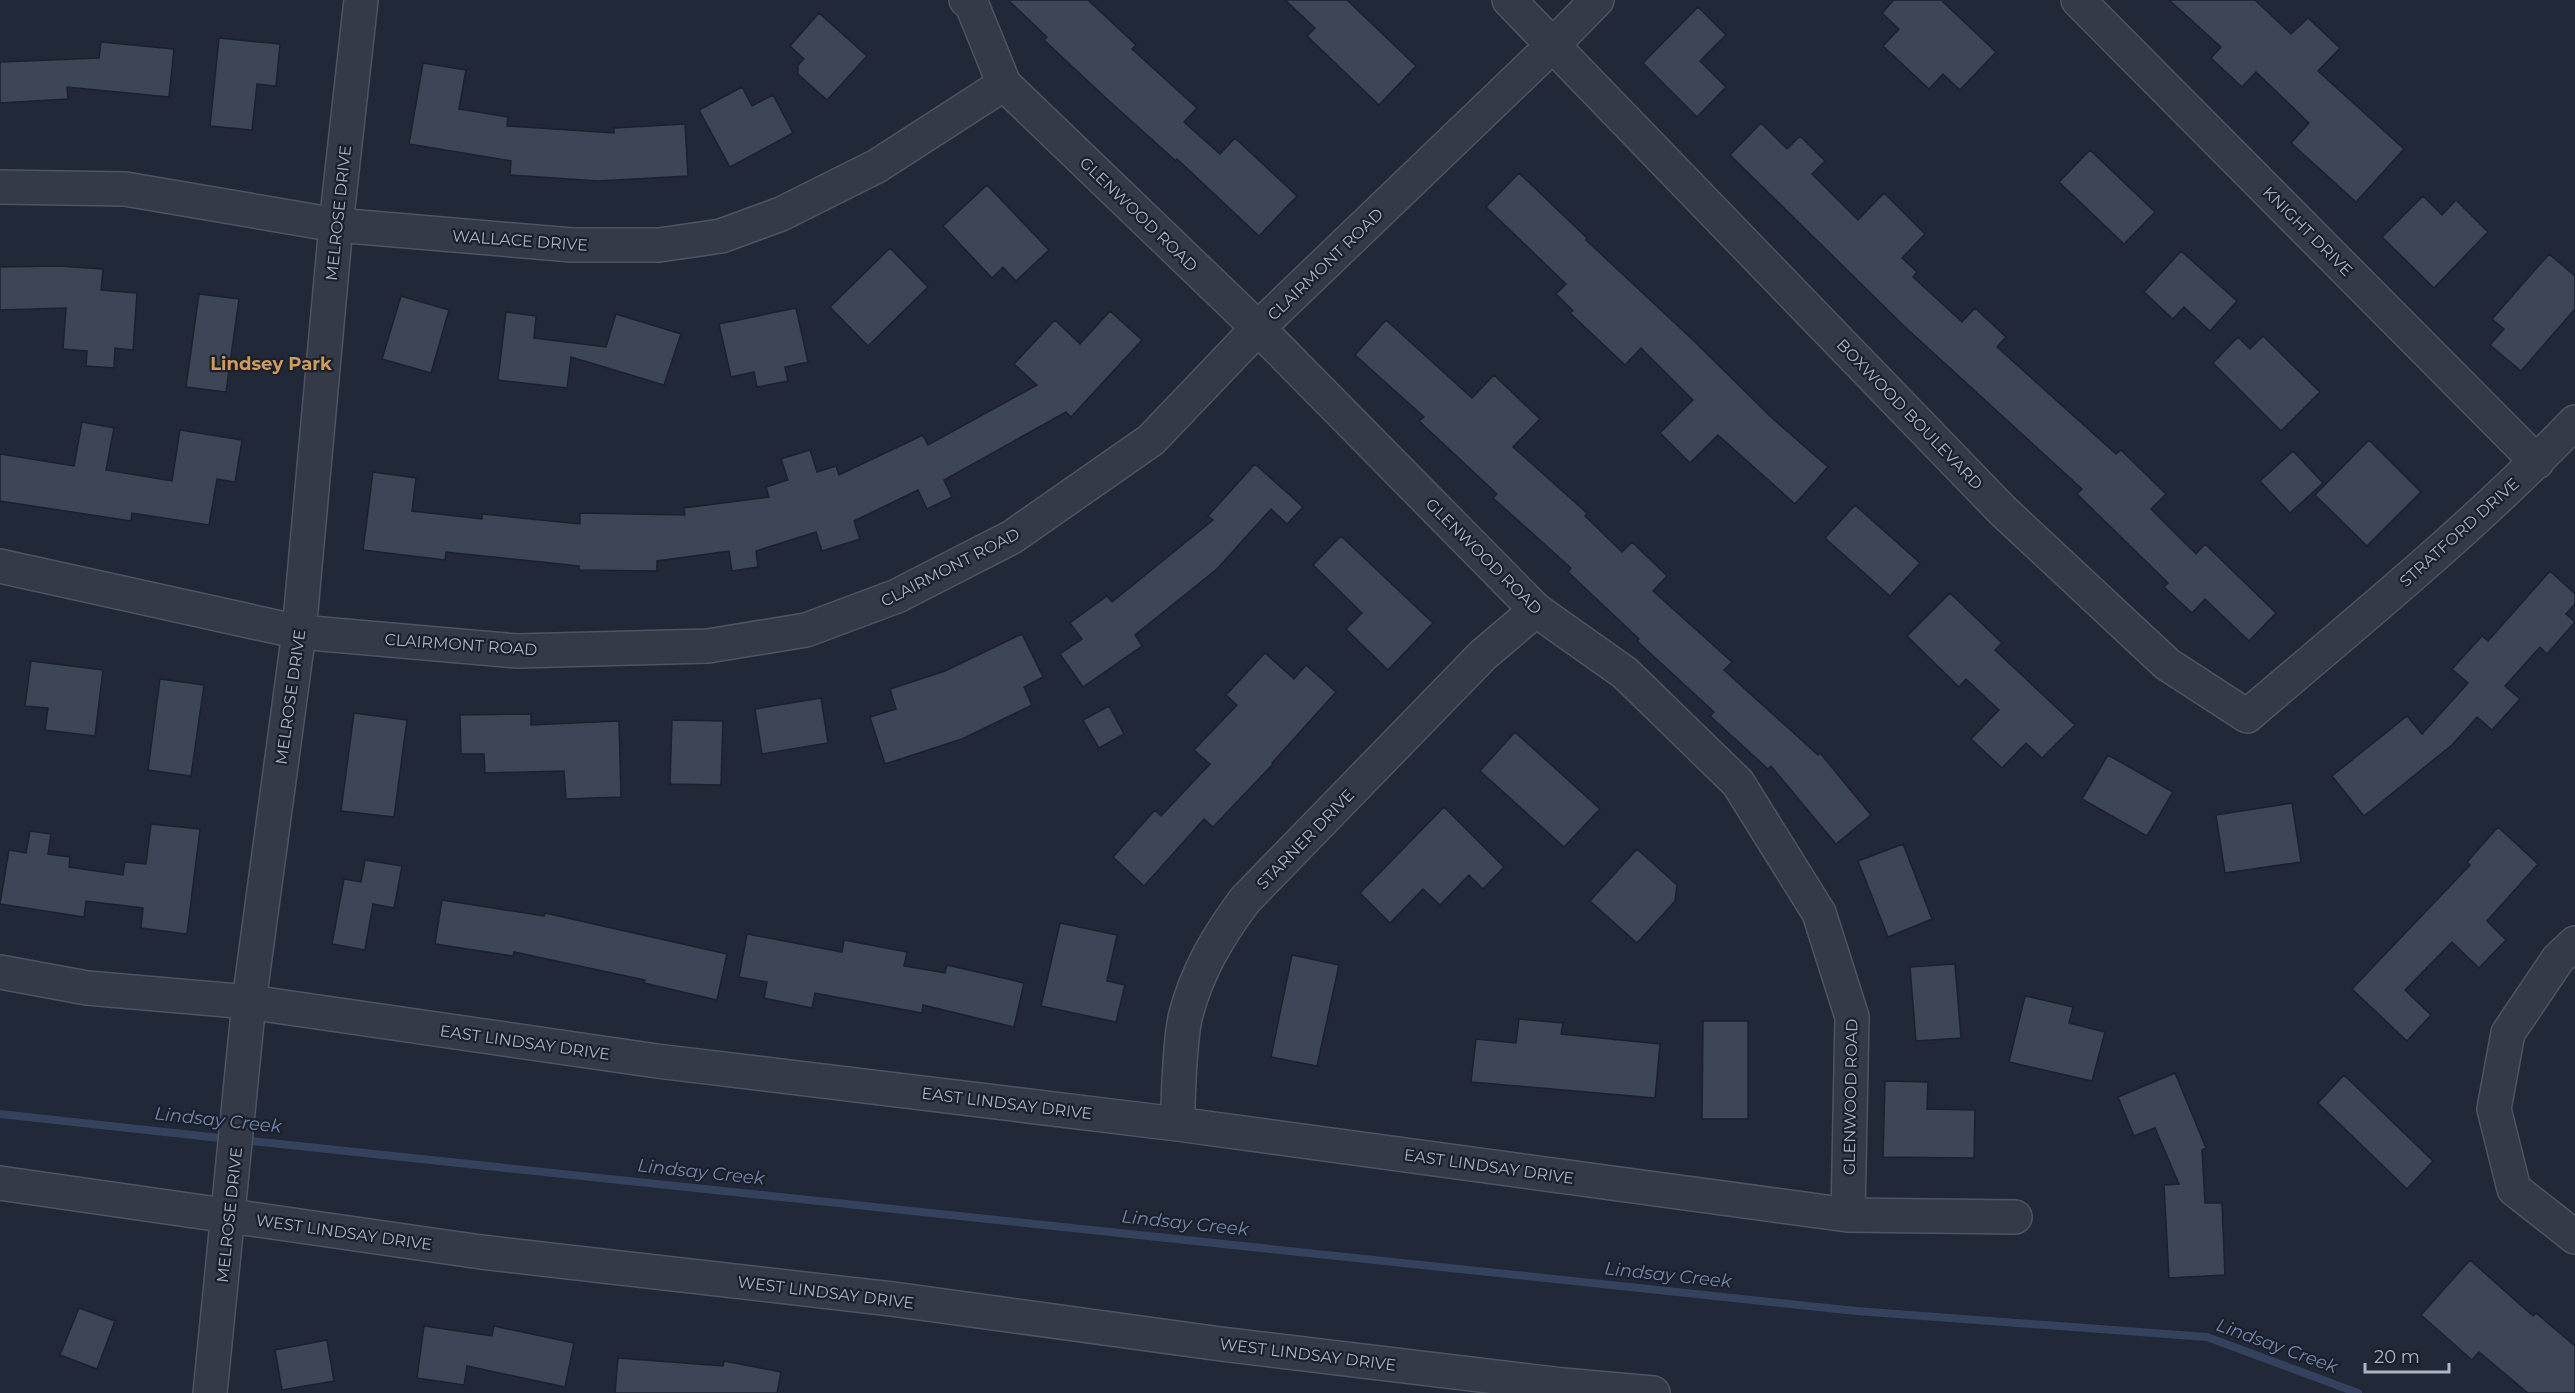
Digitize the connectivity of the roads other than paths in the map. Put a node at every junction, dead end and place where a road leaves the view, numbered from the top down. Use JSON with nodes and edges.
{"nodes":[{"id":1,"x":361,"y":0,"type":"edge"},
{"id":2,"x":966,"y":0,"type":"edge"},
{"id":3,"x":1509,"y":0,"type":"edge"},
{"id":4,"x":1597,"y":0,"type":"edge"},
{"id":5,"x":2078,"y":0,"type":"edge"},
{"id":6,"x":1553,"y":45,"type":"junction"},
{"id":7,"x":1004,"y":84,"type":"junction"},
{"id":8,"x":0,"y":187,"type":"edge"},
{"id":9,"x":336,"y":225,"type":"junction"},
{"id":10,"x":1257,"y":328,"type":"junction"},
{"id":11,"x":2575,"y":422,"type":"edge"},
{"id":12,"x":2537,"y":462,"type":"junction"},
{"id":13,"x":0,"y":566,"type":"edge"},
{"id":14,"x":1536,"y":610,"type":"junction"},
{"id":15,"x":300,"y":632,"type":"junction"},
{"id":16,"x":2340,"y":637,"type":"joint"},
{"id":17,"x":2575,"y":943,"type":"edge"},
{"id":18,"x":0,"y":972,"type":"edge"},
{"id":19,"x":249,"y":1002,"type":"junction"},
{"id":20,"x":1177,"y":1124,"type":"junction"},
{"id":21,"x":0,"y":1183,"type":"edge"},
{"id":22,"x":229,"y":1215,"type":"junction"},
{"id":23,"x":1848,"y":1215,"type":"junction"},
{"id":24,"x":2015,"y":1217,"type":"dead end"},
{"id":25,"x":2575,"y":1237,"type":"edge"},
{"id":26,"x":210,"y":1393,"type":"edge"},
{"id":27,"x":1653,"y":1393,"type":"edge"}],
"edges":[{"from":1,"to":9,"type":"street","name":"MELROSE DRIVE"},
{"from":2,"to":7,"type":"street","name":"GLENWOOD ROAD"},
{"from":3,"to":6,"type":"street","name":"BOXWOOD BOULEVARD"},
{"from":4,"to":6,"type":"street","name":"CLAIRMONT ROAD"},
{"from":5,"to":12,"type":"street","name":"KNIGHT DRIVE"},
{"from":6,"to":10,"type":"street","name":"CLAIRMONT ROAD"},
{"from":6,"to":16,"type":"street","name":"BOXWOOD BOULEVARD"},
{"from":7,"to":9,"type":"street","name":"WALLACE DRIVE"},
{"from":7,"to":10,"type":"street","name":"GLENWOOD ROAD"},
{"from":8,"to":9,"type":"street","name":"WALLACE DRIVE"},
{"from":9,"to":15,"type":"street","name":"MELROSE DRIVE"},
{"from":10,"to":14,"type":"street","name":"GLENWOOD ROAD"},
{"from":10,"to":15,"type":"street","name":"CLAIRMONT ROAD"},
{"from":11,"to":12,"type":"street","name":"STRATFORD DRIVE"},
{"from":12,"to":16,"type":"street","name":"STRATFORD DRIVE"},
{"from":13,"to":15,"type":"street","name":"CLAIRMONT ROAD"},
{"from":14,"to":20,"type":"street","name":"STARNER DRIVE"},
{"from":14,"to":23,"type":"street","name":"GLENWOOD ROAD"},
{"from":15,"to":19,"type":"street","name":"MELROSE DRIVE"},
{"from":17,"to":25,"type":"street"},
{"from":18,"to":19,"type":"street","name":"EAST LINDSAY DRIVE"},
{"from":19,"to":20,"type":"street","name":"EAST LINDSAY DRIVE"},
{"from":19,"to":22,"type":"street","name":"MELROSE DRIVE"},
{"from":20,"to":23,"type":"street","name":"EAST LINDSAY DRIVE"},
{"from":21,"to":22,"type":"street","name":"WEST LINDSAY DRIVE"},
{"from":22,"to":26,"type":"street","name":"MELROSE DRIVE"},
{"from":22,"to":27,"type":"street","name":"WEST LINDSAY DRIVE"},
{"from":23,"to":24,"type":"street","name":"EAST LINDSAY DRIVE"}]}
